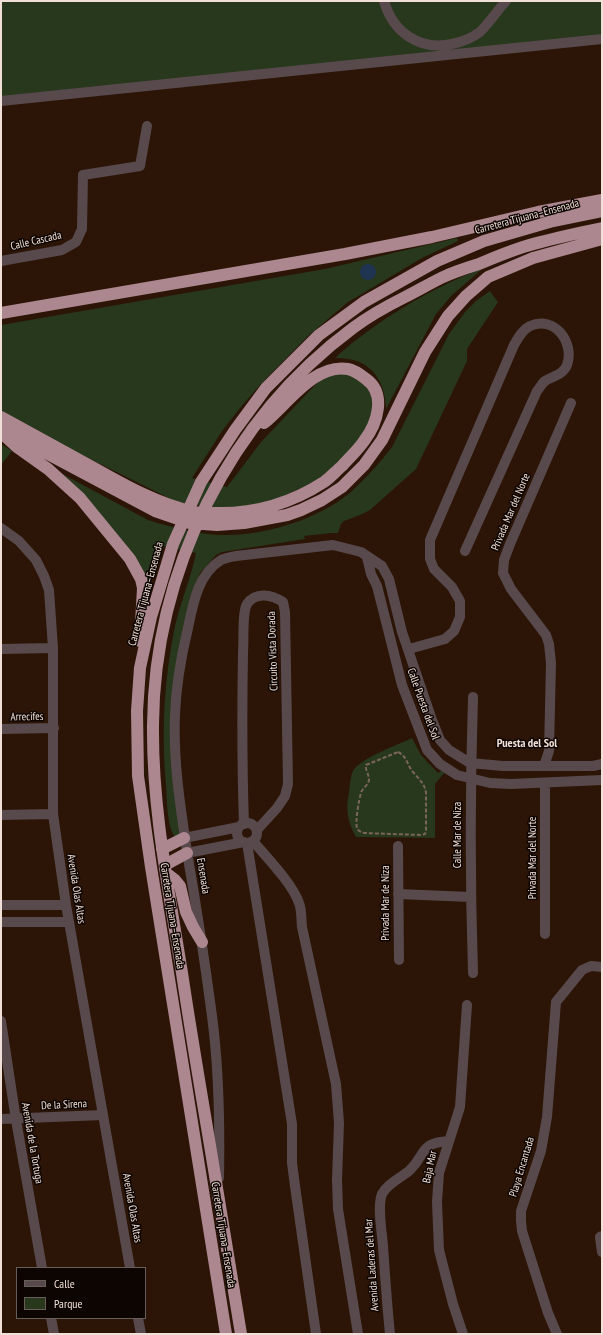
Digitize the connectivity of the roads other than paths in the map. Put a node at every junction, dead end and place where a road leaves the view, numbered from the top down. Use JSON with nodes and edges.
{"nodes":[{"id":1,"x":384,"y":1,"type":"edge"},
{"id":2,"x":506,"y":1,"type":"edge"},
{"id":3,"x":602,"y":39,"type":"edge"},
{"id":4,"x":1,"y":101,"type":"edge"},
{"id":5,"x":147,"y":126,"type":"dead end"},
{"id":6,"x":602,"y":200,"type":"edge"},
{"id":7,"x":602,"y":211,"type":"edge"},
{"id":8,"x":602,"y":228,"type":"edge"},
{"id":9,"x":602,"y":239,"type":"edge"},
{"id":10,"x":1,"y":261,"type":"edge"},
{"id":11,"x":1,"y":313,"type":"edge"},
{"id":12,"x":571,"y":403,"type":"dead end"},
{"id":13,"x":1,"y":417,"type":"edge"},
{"id":14,"x":1,"y":431,"type":"edge"},
{"id":15,"x":243,"y":441,"type":"junction"},
{"id":16,"x":1,"y":528,"type":"edge"},
{"id":17,"x":465,"y":551,"type":"dead end"},
{"id":18,"x":367,"y":557,"type":"junction"},
{"id":19,"x":212,"y":567,"type":"joint"},
{"id":20,"x":52,"y":648,"type":"junction"},
{"id":21,"x":1,"y":649,"type":"edge"},
{"id":22,"x":409,"y":649,"type":"junction"},
{"id":23,"x":140,"y":668,"type":"junction"},
{"id":24,"x":417,"y":679,"type":"junction"},
{"id":25,"x":402,"y":685,"type":"junction"},
{"id":26,"x":473,"y":697,"type":"dead end"},
{"id":27,"x":54,"y":728,"type":"junction"},
{"id":28,"x":1,"y":729,"type":"edge"},
{"id":29,"x":470,"y":764,"type":"junction"},
{"id":30,"x":602,"y":764,"type":"edge"},
{"id":31,"x":544,"y":766,"type":"junction"},
{"id":32,"x":471,"y":779,"type":"junction"},
{"id":33,"x":602,"y":780,"type":"edge"},
{"id":34,"x":546,"y":783,"type":"junction"},
{"id":35,"x":53,"y":814,"type":"junction"},
{"id":36,"x":1,"y":815,"type":"edge"},
{"id":37,"x":242,"y":826,"type":"junction"},
{"id":38,"x":256,"y":830,"type":"junction"},
{"id":39,"x":211,"y":833,"type":"junction"},
{"id":40,"x":184,"y":838,"type":"junction"},
{"id":41,"x":248,"y":842,"type":"junction"},
{"id":42,"x":398,"y":846,"type":"dead end"},
{"id":43,"x":214,"y":848,"type":"junction"},
{"id":44,"x":162,"y":849,"type":"junction"},
{"id":45,"x":187,"y":853,"type":"junction"},
{"id":46,"x":165,"y":869,"type":"junction"},
{"id":47,"x":398,"y":894,"type":"junction"},
{"id":48,"x":470,"y":897,"type":"junction"},
{"id":49,"x":1,"y":905,"type":"edge"},
{"id":50,"x":66,"y":905,"type":"junction"},
{"id":51,"x":1,"y":922,"type":"edge"},
{"id":52,"x":69,"y":922,"type":"junction"},
{"id":53,"x":545,"y":934,"type":"dead end"},
{"id":54,"x":202,"y":942,"type":"junction"},
{"id":55,"x":399,"y":960,"type":"dead end"},
{"id":56,"x":602,"y":967,"type":"edge"},
{"id":57,"x":473,"y":973,"type":"dead end"},
{"id":58,"x":467,"y":1005,"type":"dead end"},
{"id":59,"x":1,"y":1021,"type":"edge"},
{"id":60,"x":103,"y":1116,"type":"junction"},
{"id":61,"x":1,"y":1119,"type":"edge"},
{"id":62,"x":16,"y":1120,"type":"junction"},
{"id":63,"x":449,"y":1141,"type":"junction"},
{"id":64,"x":219,"y":1196,"type":"junction"},
{"id":65,"x":602,"y":1236,"type":"edge"},
{"id":66,"x":602,"y":1252,"type":"edge"},
{"id":67,"x":42,"y":1267,"type":"edge"},
{"id":68,"x":130,"y":1267,"type":"edge"},
{"id":69,"x":51,"y":1319,"type":"edge"},
{"id":70,"x":138,"y":1319,"type":"edge"},
{"id":71,"x":54,"y":1334,"type":"edge"},
{"id":72,"x":141,"y":1334,"type":"edge"},
{"id":73,"x":226,"y":1334,"type":"edge"},
{"id":74,"x":241,"y":1334,"type":"edge"},
{"id":75,"x":316,"y":1334,"type":"edge"},
{"id":76,"x":358,"y":1334,"type":"edge"},
{"id":77,"x":390,"y":1334,"type":"edge"},
{"id":78,"x":463,"y":1334,"type":"edge"},
{"id":79,"x":557,"y":1334,"type":"edge"}],
"edges":[{"from":1,"to":2,"type":"street"},
{"from":3,"to":4,"type":"street"},
{"from":5,"to":10,"type":"street","name":"Calle Cascada"},
{"from":6,"to":11,"type":"highway"},
{"from":7,"to":23,"type":"highway","name":"Carretera Tijuana–Ensenada"},
{"from":8,"to":15,"type":"highway","name":"Carretera Tijuana–Ensenada"},
{"from":9,"to":14,"type":"highway"},
{"from":12,"to":31,"type":"street","name":"Privada Mar del Norte"},
{"from":13,"to":15,"type":"highway"},
{"from":14,"to":23,"type":"highway"},
{"from":15,"to":44,"type":"highway","name":"Carretera Tijuana–Ensenada"},
{"from":16,"to":20,"type":"street","name":"Avenida Olas Altas"},
{"from":17,"to":22,"type":"street"},
{"from":18,"to":19,"type":"street","name":"Calle Puesta del Sol"},
{"from":18,"to":22,"type":"street","name":"Calle Puesta del Sol"},
{"from":18,"to":25,"type":"street","name":"Calle Puesta del Sol"},
{"from":19,"to":40,"type":"street","name":"Ensenada"},
{"from":20,"to":21,"type":"street"},
{"from":20,"to":27,"type":"street","name":"Avenida Olas Altas"},
{"from":22,"to":24,"type":"street","name":"Calle Puesta del Sol"},
{"from":23,"to":73,"type":"highway","name":"Carretera Tijuana–Ensenada"},
{"from":24,"to":25,"type":"street"},
{"from":24,"to":29,"type":"street","name":"Calle Puesta del Sol"},
{"from":25,"to":32,"type":"street","name":"Calle Puesta del Sol"},
{"from":26,"to":29,"type":"street","name":"Calle Mar de Niza"},
{"from":27,"to":28,"type":"street","name":"Arrecifes"},
{"from":27,"to":35,"type":"street","name":"Avenida Olas Altas"},
{"from":29,"to":31,"type":"street"},
{"from":29,"to":32,"type":"street","name":"Calle Mar de Niza"},
{"from":30,"to":31,"type":"street"},
{"from":32,"to":34,"type":"street","name":"Calle Puesta del Sol"},
{"from":32,"to":48,"type":"street","name":"Calle Mar de Niza"},
{"from":33,"to":34,"type":"street","name":"Calle Puesta del Sol"},
{"from":34,"to":53,"type":"street","name":"Privada Mar del Norte"},
{"from":35,"to":36,"type":"street"},
{"from":35,"to":50,"type":"street","name":"Avenida Olas Altas"},
{"from":37,"to":38,"type":"street"},
{"from":37,"to":38,"type":"street","name":"Circuito Vista Dorada"},
{"from":37,"to":39,"type":"street"},
{"from":37,"to":41,"type":"street"},
{"from":38,"to":41,"type":"street"},
{"from":39,"to":40,"type":"street"},
{"from":39,"to":43,"type":"street"},
{"from":40,"to":44,"type":"highway"},
{"from":40,"to":45,"type":"street","name":"Ensenada"},
{"from":41,"to":43,"type":"street"},
{"from":41,"to":75,"type":"street"},
{"from":41,"to":76,"type":"street"},
{"from":42,"to":47,"type":"street","name":"Privada Mar de Niza"},
{"from":43,"to":45,"type":"street"},
{"from":44,"to":46,"type":"highway","name":"Carretera Tijuana–Ensenada"},
{"from":45,"to":46,"type":"highway"},
{"from":45,"to":54,"type":"street","name":"Ensenada"},
{"from":46,"to":54,"type":"highway"},
{"from":46,"to":64,"type":"highway","name":"Carretera Tijuana–Ensenada"},
{"from":47,"to":48,"type":"street"},
{"from":47,"to":55,"type":"street","name":"Privada Mar de Niza"},
{"from":48,"to":57,"type":"street","name":"Calle Mar de Niza"},
{"from":49,"to":50,"type":"street"},
{"from":50,"to":52,"type":"street","name":"Avenida Olas Altas"},
{"from":51,"to":52,"type":"street"},
{"from":52,"to":60,"type":"street","name":"Avenida Olas Altas"},
{"from":54,"to":64,"type":"street","name":"Ensenada"},
{"from":56,"to":79,"type":"street","name":"Playa Encantada"},
{"from":58,"to":63,"type":"street","name":"Baja Mar"},
{"from":59,"to":62,"type":"street","name":"Avenida de la Tortuga"},
{"from":60,"to":62,"type":"street","name":"De la Sirena"},
{"from":60,"to":68,"type":"street","name":"Avenida Olas Altas"},
{"from":61,"to":62,"type":"street","name":"De la Sirena"},
{"from":62,"to":67,"type":"street","name":"Avenida de la Tortuga"},
{"from":63,"to":77,"type":"street","name":"Avenida Laderas del Mar"},
{"from":63,"to":78,"type":"street","name":"Baja Mar"},
{"from":64,"to":74,"type":"highway","name":"Carretera Tijuana–Ensenada"},
{"from":65,"to":66,"type":"street"},
{"from":69,"to":71,"type":"street"},
{"from":70,"to":72,"type":"street"}]}
